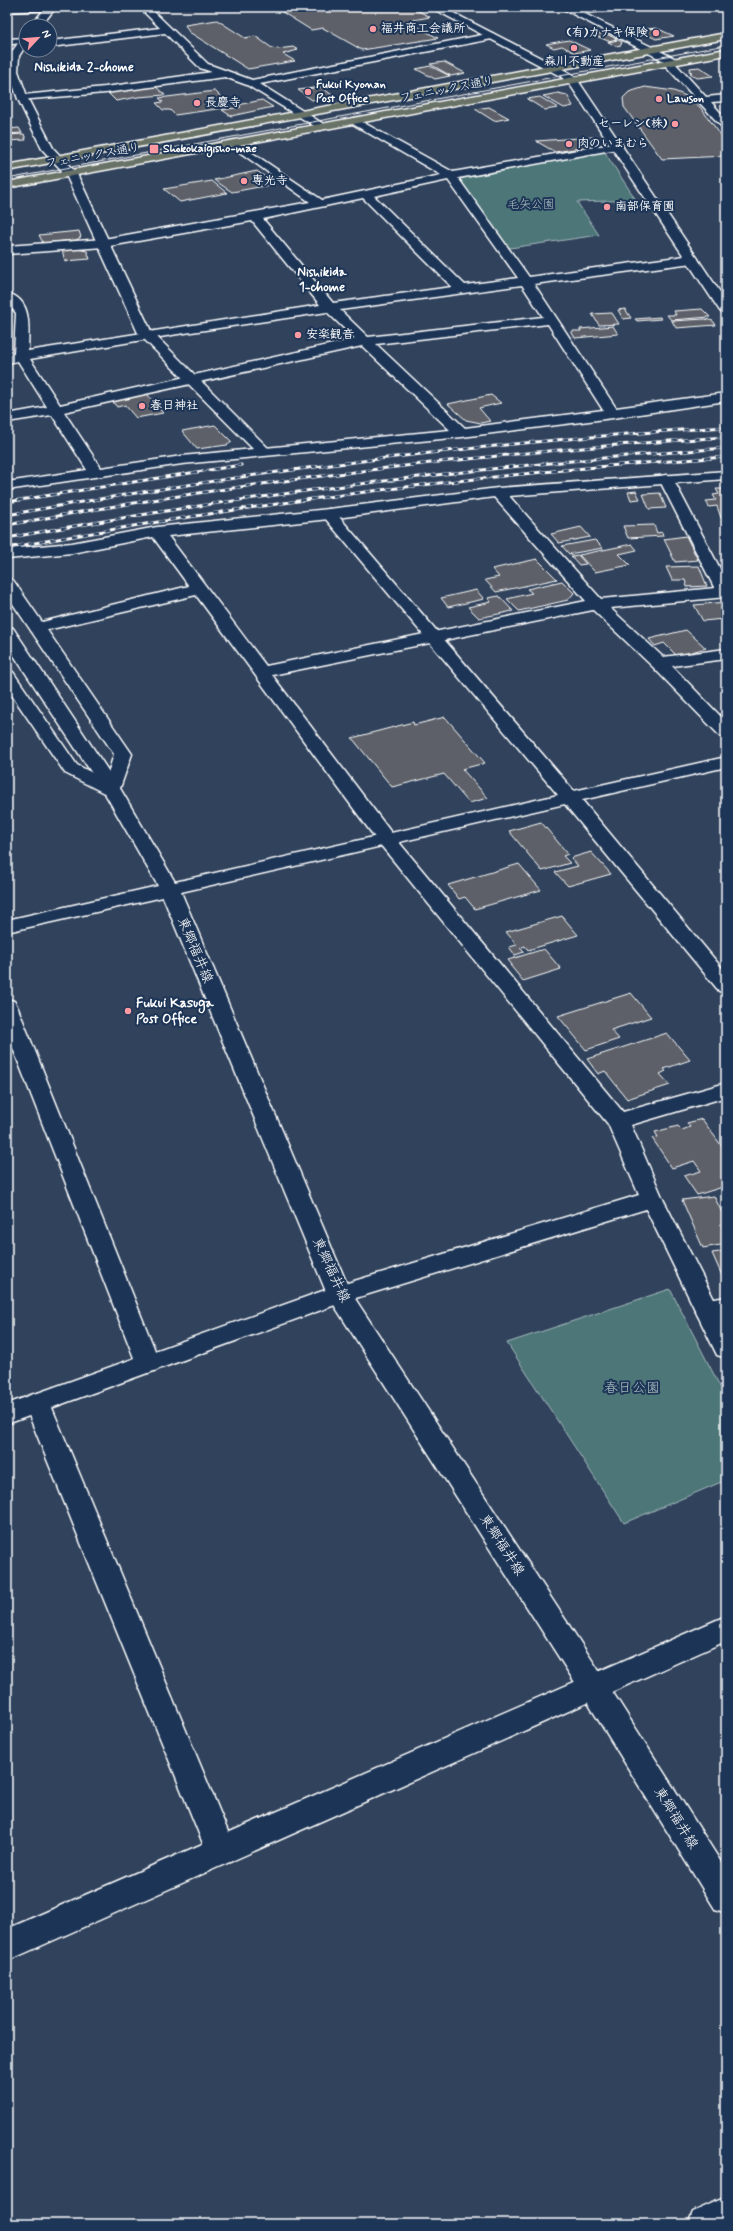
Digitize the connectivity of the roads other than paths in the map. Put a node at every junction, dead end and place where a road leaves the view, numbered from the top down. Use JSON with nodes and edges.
{"nodes":[{"id":1,"x":43,"y":7,"type":"edge"},
{"id":2,"x":50,"y":7,"type":"edge"},
{"id":3,"x":144,"y":7,"type":"edge"},
{"id":4,"x":435,"y":7,"type":"edge"},
{"id":5,"x":614,"y":7,"type":"edge"},
{"id":6,"x":7,"y":9,"type":"edge"},
{"id":7,"x":568,"y":9,"type":"edge"},
{"id":8,"x":42,"y":18,"type":"edge"},
{"id":9,"x":168,"y":30,"type":"junction"},
{"id":10,"x":492,"y":36,"type":"junction"},
{"id":11,"x":726,"y":36,"type":"edge"},
{"id":12,"x":7,"y":42,"type":"edge"},
{"id":13,"x":18,"y":43,"type":"edge"},
{"id":14,"x":58,"y":43,"type":"edge"},
{"id":15,"x":648,"y":49,"type":"junction"},
{"id":16,"x":18,"y":51,"type":"edge"},
{"id":17,"x":726,"y":52,"type":"edge"},
{"id":18,"x":670,"y":61,"type":"junction"},
{"id":19,"x":552,"y":68,"type":"junction"},
{"id":20,"x":225,"y":74,"type":"junction"},
{"id":21,"x":571,"y":79,"type":"junction"},
{"id":22,"x":251,"y":83,"type":"junction"},
{"id":23,"x":726,"y":98,"type":"edge"},
{"id":24,"x":19,"y":99,"type":"junction"},
{"id":25,"x":703,"y":100,"type":"junction"},
{"id":26,"x":298,"y":115,"type":"junction"},
{"id":27,"x":355,"y":121,"type":"junction"},
{"id":28,"x":726,"y":125,"type":"edge"},
{"id":29,"x":321,"y":128,"type":"junction"},
{"id":30,"x":235,"y":144,"type":"junction"},
{"id":31,"x":617,"y":146,"type":"junction"},
{"id":32,"x":55,"y":159,"type":"junction"},
{"id":33,"x":7,"y":168,"type":"edge"},
{"id":34,"x":71,"y":174,"type":"junction"},
{"id":35,"x":451,"y":176,"type":"junction"},
{"id":36,"x":7,"y":185,"type":"edge"},
{"id":37,"x":366,"y":194,"type":"junction"},
{"id":38,"x":320,"y":203,"type":"junction"},
{"id":39,"x":255,"y":216,"type":"junction"},
{"id":40,"x":104,"y":243,"type":"junction"},
{"id":41,"x":7,"y":250,"type":"edge"},
{"id":42,"x":692,"y":259,"type":"junction"},
{"id":43,"x":526,"y":281,"type":"junction"},
{"id":44,"x":461,"y":289,"type":"junction"},
{"id":45,"x":7,"y":297,"type":"edge"},
{"id":46,"x":328,"y":306,"type":"junction"},
{"id":47,"x":726,"y":311,"type":"edge"},
{"id":48,"x":552,"y":320,"type":"junction"},
{"id":49,"x":145,"y":333,"type":"junction"},
{"id":50,"x":365,"y":341,"type":"junction"},
{"id":51,"x":21,"y":356,"type":"junction"},
{"id":52,"x":7,"y":359,"type":"edge"},
{"id":53,"x":192,"y":380,"type":"junction"},
{"id":54,"x":726,"y":397,"type":"edge"},
{"id":55,"x":56,"y":410,"type":"junction"},
{"id":56,"x":613,"y":414,"type":"junction"},
{"id":57,"x":7,"y":418,"type":"edge"},
{"id":58,"x":462,"y":433,"type":"junction"},
{"id":59,"x":264,"y":452,"type":"junction"},
{"id":60,"x":96,"y":472,"type":"junction"},
{"id":61,"x":726,"y":475,"type":"edge"},
{"id":62,"x":666,"y":478,"type":"junction"},
{"id":63,"x":7,"y":486,"type":"edge"},
{"id":64,"x":498,"y":492,"type":"junction"},
{"id":65,"x":328,"y":514,"type":"junction"},
{"id":66,"x":156,"y":532,"type":"junction"},
{"id":67,"x":7,"y":554,"type":"edge"},
{"id":68,"x":7,"y":583,"type":"edge"},
{"id":69,"x":199,"y":589,"type":"junction"},
{"id":70,"x":725,"y":592,"type":"edge"},
{"id":71,"x":597,"y":604,"type":"junction"},
{"id":72,"x":37,"y":628,"type":"junction"},
{"id":73,"x":7,"y":632,"type":"edge"},
{"id":74,"x":433,"y":637,"type":"junction"},
{"id":75,"x":726,"y":654,"type":"edge"},
{"id":76,"x":659,"y":663,"type":"junction"},
{"id":77,"x":261,"y":672,"type":"junction"},
{"id":78,"x":7,"y":676,"type":"edge"},
{"id":79,"x":726,"y":732,"type":"edge"},
{"id":80,"x":726,"y":762,"type":"edge"},
{"id":81,"x":112,"y":790,"type":"junction"},
{"id":82,"x":570,"y":798,"type":"junction"},
{"id":83,"x":386,"y":839,"type":"junction"},
{"id":84,"x":169,"y":888,"type":"junction"},
{"id":85,"x":7,"y":926,"type":"edge"},
{"id":86,"x":726,"y":986,"type":"edge"},
{"id":87,"x":7,"y":1006,"type":"edge"},
{"id":88,"x":726,"y":1090,"type":"edge"},
{"id":89,"x":618,"y":1121,"type":"junction"},
{"id":90,"x":652,"y":1199,"type":"junction"},
{"id":91,"x":339,"y":1294,"type":"junction"},
{"id":92,"x":717,"y":1308,"type":"edge"},
{"id":93,"x":726,"y":1348,"type":"edge"},
{"id":94,"x":148,"y":1363,"type":"junction"},
{"id":95,"x":37,"y":1403,"type":"junction"},
{"id":96,"x":7,"y":1414,"type":"edge"},
{"id":97,"x":726,"y":1628,"type":"edge"},
{"id":98,"x":593,"y":1686,"type":"junction"},
{"id":99,"x":221,"y":1851,"type":"junction"},
{"id":100,"x":726,"y":1898,"type":"edge"},
{"id":101,"x":7,"y":1945,"type":"edge"},
{"id":102,"x":726,"y":2214,"type":"edge"},
{"id":103,"x":705,"y":2224,"type":"edge"}],
"edges":[{"from":1,"to":6,"type":"street"},
{"from":2,"to":8,"type":"street"},
{"from":3,"to":9,"type":"street"},
{"from":4,"to":10,"type":"street"},
{"from":5,"to":7,"type":"street"},
{"from":7,"to":15,"type":"street"},
{"from":9,"to":14,"type":"street"},
{"from":9,"to":20,"type":"street"},
{"from":10,"to":19,"type":"street"},
{"from":10,"to":22,"type":"street"},
{"from":11,"to":15,"type":"main road","name":"フェニックス通り"},
{"from":12,"to":13,"type":"street"},
{"from":15,"to":18,"type":"street"},
{"from":15,"to":19,"type":"main road","name":"フェニックス通り"},
{"from":16,"to":24,"type":"street"},
{"from":17,"to":18,"type":"main road","name":"フェニックス通り"},
{"from":18,"to":21,"type":"main road","name":"フェニックス通り"},
{"from":18,"to":25,"type":"street"},
{"from":19,"to":21,"type":"street"},
{"from":19,"to":26,"type":"main road","name":"フェニックス通り"},
{"from":20,"to":22,"type":"street"},
{"from":20,"to":24,"type":"street"},
{"from":21,"to":27,"type":"main road","name":"フェニックス通り"},
{"from":21,"to":31,"type":"street"},
{"from":22,"to":26,"type":"street"},
{"from":23,"to":25,"type":"street"},
{"from":24,"to":32,"type":"street"},
{"from":25,"to":28,"type":"street"},
{"from":26,"to":29,"type":"street"},
{"from":26,"to":32,"type":"main road","name":"フェニックス通り"},
{"from":27,"to":29,"type":"main road","name":"フェニックス通り"},
{"from":27,"to":35,"type":"street"},
{"from":29,"to":30,"type":"main road","name":"フェニックス通り"},
{"from":30,"to":34,"type":"main road","name":"フェニックス通り"},
{"from":30,"to":38,"type":"street"},
{"from":31,"to":35,"type":"street"},
{"from":31,"to":42,"type":"street"},
{"from":32,"to":33,"type":"main road","name":"フェニックス通り"},
{"from":32,"to":34,"type":"street"},
{"from":34,"to":36,"type":"main road","name":"フェニックス通り"},
{"from":34,"to":40,"type":"street"},
{"from":35,"to":37,"type":"street"},
{"from":35,"to":43,"type":"street"},
{"from":37,"to":38,"type":"street"},
{"from":37,"to":44,"type":"street"},
{"from":38,"to":39,"type":"street"},
{"from":39,"to":40,"type":"street"},
{"from":39,"to":46,"type":"street"},
{"from":40,"to":41,"type":"street"},
{"from":40,"to":49,"type":"street"},
{"from":42,"to":43,"type":"street"},
{"from":42,"to":47,"type":"street"},
{"from":43,"to":44,"type":"street"},
{"from":43,"to":48,"type":"street"},
{"from":44,"to":46,"type":"street"},
{"from":45,"to":51,"type":"street"},
{"from":46,"to":49,"type":"street"},
{"from":46,"to":50,"type":"street"},
{"from":48,"to":50,"type":"street"},
{"from":48,"to":56,"type":"street"},
{"from":49,"to":51,"type":"street"},
{"from":49,"to":53,"type":"street"},
{"from":50,"to":53,"type":"street"},
{"from":50,"to":58,"type":"street"},
{"from":51,"to":52,"type":"street"},
{"from":51,"to":55,"type":"street"},
{"from":53,"to":55,"type":"street"},
{"from":53,"to":59,"type":"street"},
{"from":54,"to":56,"type":"street"},
{"from":55,"to":57,"type":"street"},
{"from":55,"to":60,"type":"street"},
{"from":56,"to":58,"type":"street"},
{"from":58,"to":59,"type":"street"},
{"from":59,"to":60,"type":"street"},
{"from":60,"to":63,"type":"street"},
{"from":61,"to":62,"type":"street"},
{"from":62,"to":64,"type":"street"},
{"from":62,"to":70,"type":"street"},
{"from":64,"to":65,"type":"street"},
{"from":64,"to":71,"type":"street"},
{"from":65,"to":66,"type":"street"},
{"from":65,"to":74,"type":"street"},
{"from":66,"to":67,"type":"street"},
{"from":66,"to":69,"type":"street"},
{"from":68,"to":72,"type":"street"},
{"from":69,"to":72,"type":"street"},
{"from":69,"to":77,"type":"street"},
{"from":70,"to":71,"type":"street"},
{"from":71,"to":74,"type":"street"},
{"from":71,"to":76,"type":"street"},
{"from":72,"to":81,"type":"street"},
{"from":73,"to":81,"type":"street","name":"東郷福井線"},
{"from":74,"to":77,"type":"street"},
{"from":74,"to":82,"type":"street"},
{"from":75,"to":76,"type":"street"},
{"from":76,"to":79,"type":"street"},
{"from":77,"to":83,"type":"street"},
{"from":78,"to":81,"type":"street"},
{"from":80,"to":82,"type":"street"},
{"from":81,"to":84,"type":"street","name":"東郷福井線"},
{"from":82,"to":83,"type":"street"},
{"from":82,"to":86,"type":"street"},
{"from":83,"to":84,"type":"street"},
{"from":83,"to":89,"type":"street"},
{"from":84,"to":85,"type":"street"},
{"from":84,"to":91,"type":"street","name":"東郷福井線"},
{"from":87,"to":94,"type":"street"},
{"from":88,"to":89,"type":"street"},
{"from":89,"to":90,"type":"street"},
{"from":90,"to":91,"type":"street"},
{"from":90,"to":92,"type":"street"},
{"from":91,"to":94,"type":"street"},
{"from":91,"to":98,"type":"street","name":"東郷福井線"},
{"from":92,"to":93,"type":"street"},
{"from":94,"to":95,"type":"street"},
{"from":95,"to":96,"type":"street"},
{"from":95,"to":99,"type":"street"},
{"from":97,"to":98,"type":"street"},
{"from":98,"to":99,"type":"street"},
{"from":98,"to":100,"type":"street","name":"東郷福井線"},
{"from":99,"to":101,"type":"street"},
{"from":102,"to":103,"type":"street"}]}
